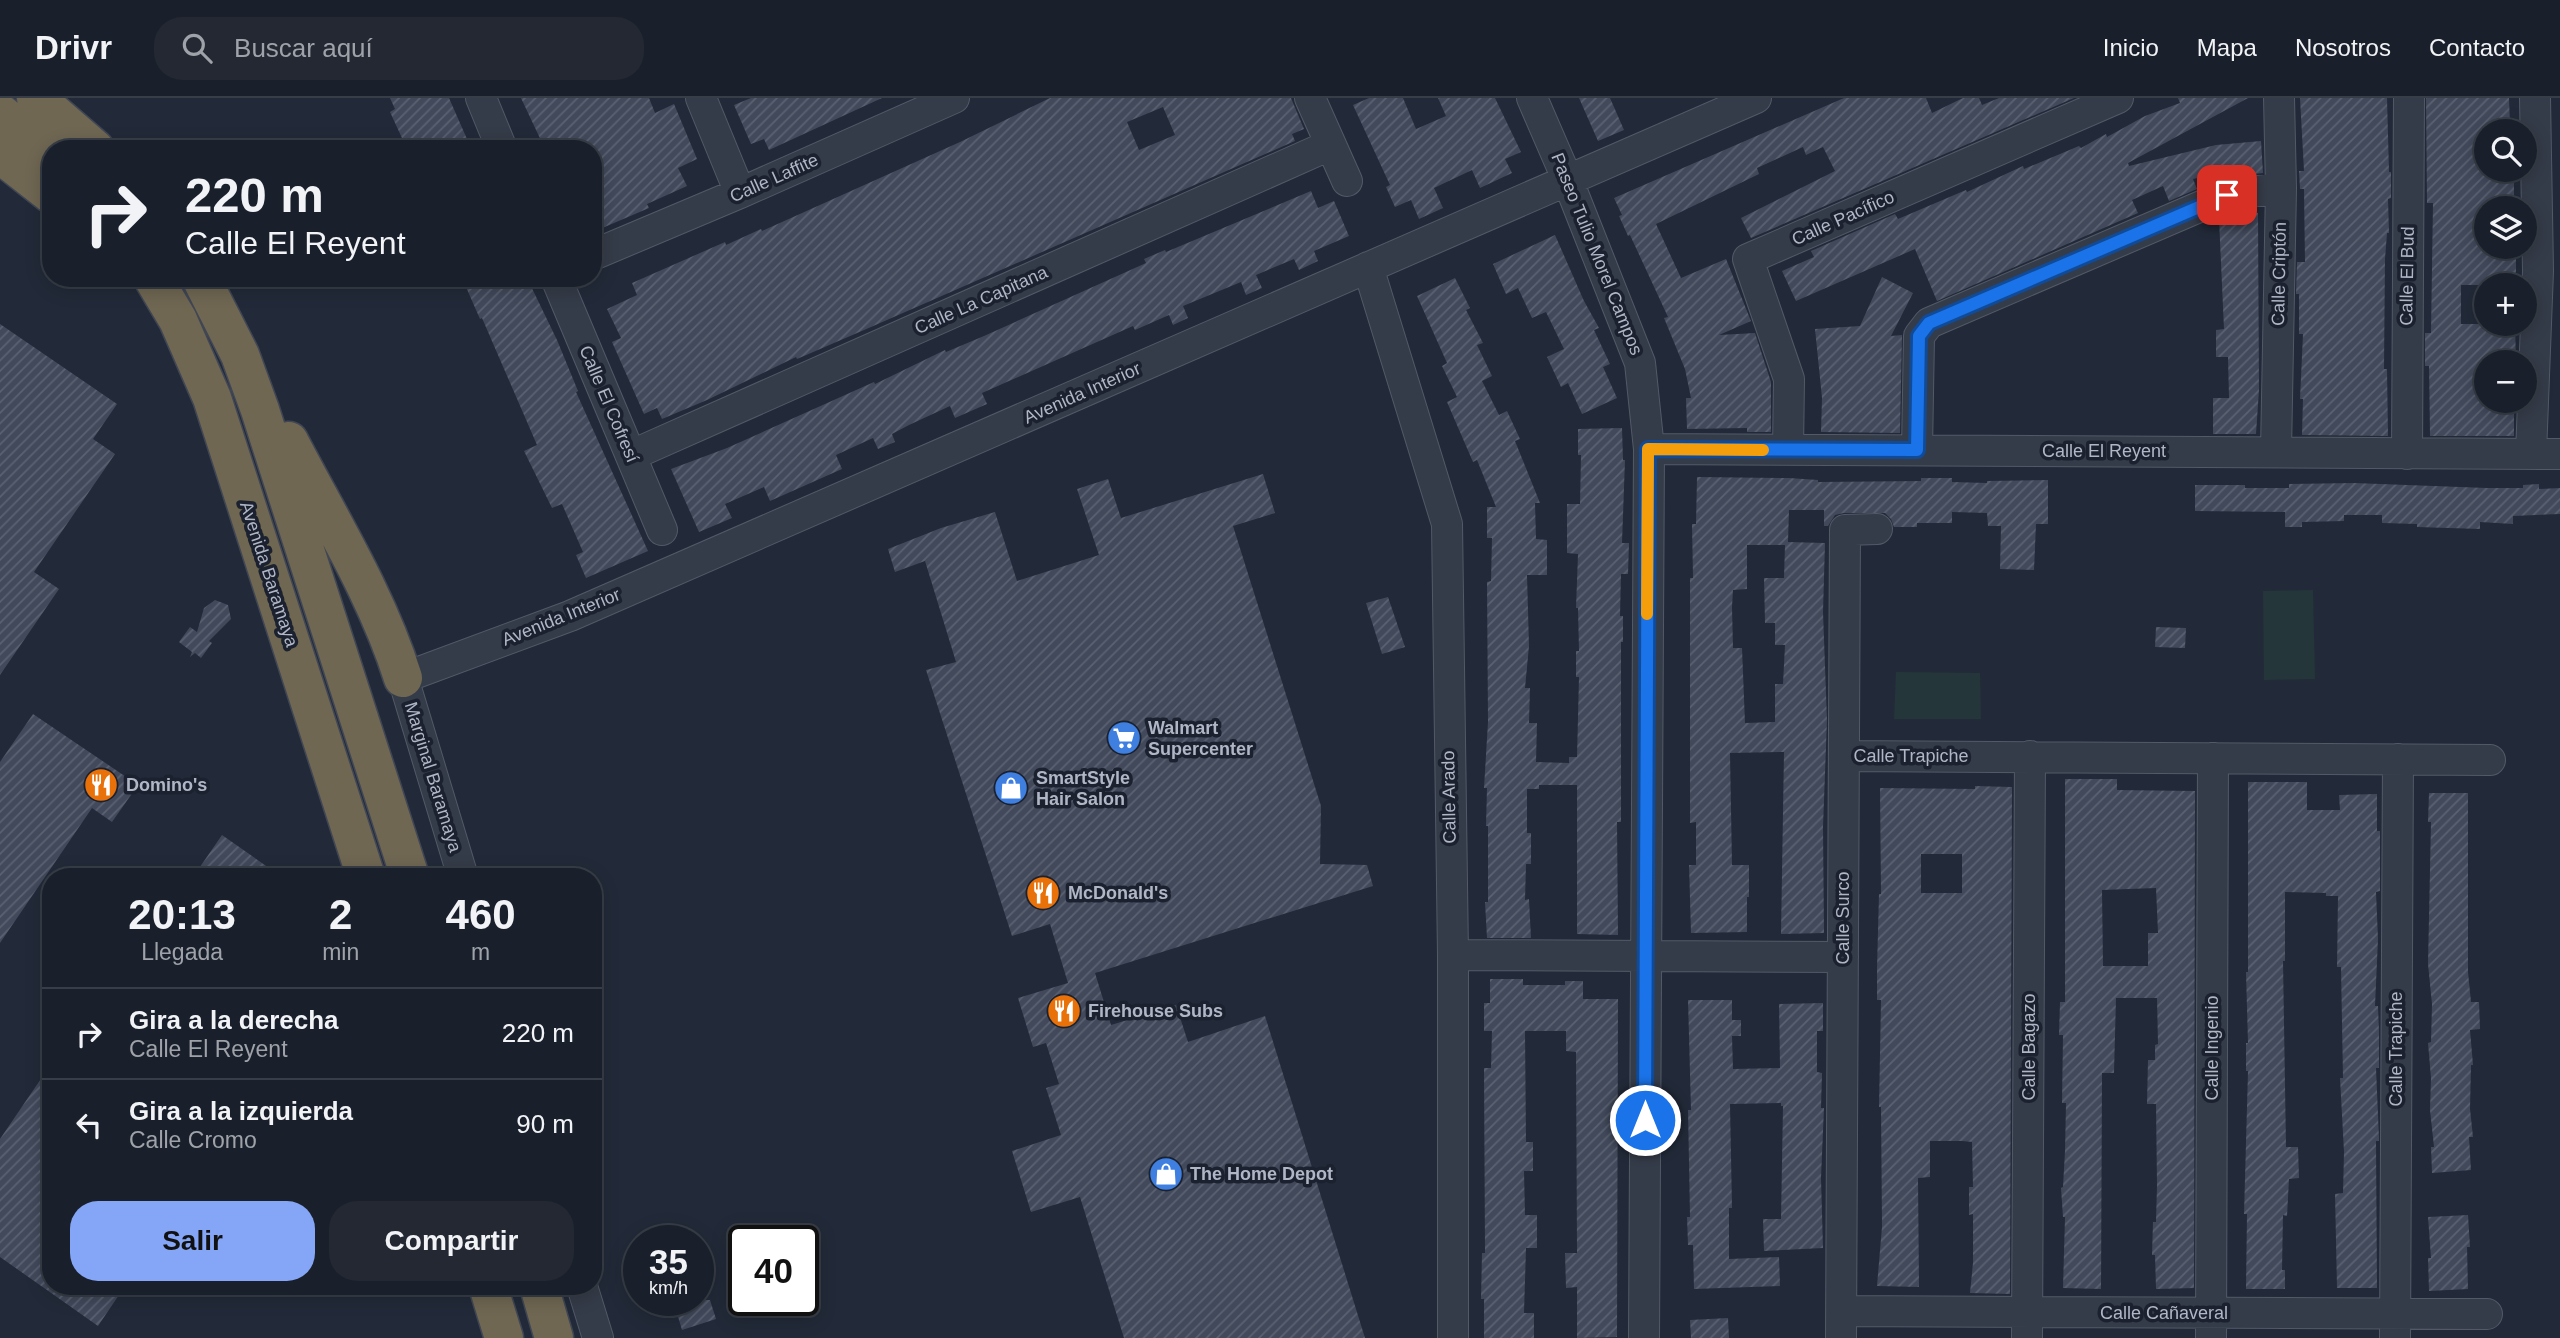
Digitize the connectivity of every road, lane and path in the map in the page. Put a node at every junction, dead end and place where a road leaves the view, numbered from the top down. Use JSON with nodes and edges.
{"nodes":[{"id":1,"x":36,"y":98,"type":"edge"},
{"id":2,"x":70,"y":98,"type":"edge"},
{"id":3,"x":481,"y":98,"type":"edge"},
{"id":4,"x":701,"y":98,"type":"edge"},
{"id":5,"x":954,"y":98,"type":"edge"},
{"id":6,"x":1310,"y":98,"type":"edge"},
{"id":7,"x":1532,"y":98,"type":"edge"},
{"id":8,"x":1756,"y":98,"type":"edge"},
{"id":9,"x":2118,"y":98,"type":"edge"},
{"id":10,"x":2279,"y":98,"type":"edge"},
{"id":11,"x":2409,"y":98,"type":"edge"},
{"id":12,"x":2535,"y":98,"type":"edge"},
{"id":13,"x":0,"y":113,"type":"edge"},
{"id":14,"x":85,"y":140,"type":"edge"},
{"id":15,"x":104,"y":140,"type":"edge"},
{"id":16,"x":498,"y":140,"type":"edge"},
{"id":17,"x":1330,"y":145,"type":"junction"},
{"id":18,"x":42,"y":148,"type":"edge"},
{"id":19,"x":0,"y":154,"type":"edge"},
{"id":20,"x":1347,"y":181,"type":"dead end"},
{"id":21,"x":1568,"y":181,"type":"junction"},
{"id":22,"x":42,"y":187,"type":"edge"},
{"id":23,"x":2281,"y":188,"type":"junction"},
{"id":24,"x":740,"y":193,"type":"junction"},
{"id":25,"x":602,"y":251,"type":"edge"},
{"id":26,"x":1368,"y":267,"type":"junction"},
{"id":27,"x":156,"y":287,"type":"edge"},
{"id":28,"x":206,"y":287,"type":"edge"},
{"id":29,"x":560,"y":287,"type":"edge"},
{"id":30,"x":240,"y":355,"type":"junction"},
{"id":31,"x":1648,"y":449,"type":"junction"},
{"id":32,"x":1788,"y":450,"type":"junction"},
{"id":33,"x":1917,"y":450,"type":"junction"},
{"id":34,"x":2276,"y":451,"type":"junction"},
{"id":35,"x":2407,"y":454,"type":"junction"},
{"id":36,"x":2530,"y":454,"type":"junction"},
{"id":37,"x":2560,"y":454,"type":"edge"},
{"id":38,"x":632,"y":455,"type":"junction"},
{"id":39,"x":1877,"y":529,"type":"dead end"},
{"id":40,"x":662,"y":530,"type":"dead end"},
{"id":41,"x":403,"y":678,"type":"junction"},
{"id":42,"x":1844,"y":756,"type":"junction"},
{"id":43,"x":2031,"y":757,"type":"junction"},
{"id":44,"x":2213,"y":758,"type":"junction"},
{"id":45,"x":2398,"y":759,"type":"junction"},
{"id":46,"x":2490,"y":760,"type":"dead end"},
{"id":47,"x":363,"y":868,"type":"edge"},
{"id":48,"x":407,"y":868,"type":"edge"},
{"id":49,"x":460,"y":868,"type":"edge"},
{"id":50,"x":1453,"y":955,"type":"junction"},
{"id":51,"x":1646,"y":957,"type":"junction"},
{"id":52,"x":1843,"y":957,"type":"junction"},
{"id":53,"x":491,"y":1295,"type":"edge"},
{"id":54,"x":542,"y":1295,"type":"edge"},
{"id":55,"x":585,"y":1295,"type":"edge"},
{"id":56,"x":2487,"y":1314,"type":"dead end"},
{"id":57,"x":1841,"y":1325,"type":"edge"},
{"id":58,"x":2027,"y":1325,"type":"edge"},
{"id":59,"x":2211,"y":1325,"type":"edge"},
{"id":60,"x":2395,"y":1326,"type":"edge"},
{"id":61,"x":504,"y":1338,"type":"edge"},
{"id":62,"x":554,"y":1338,"type":"edge"},
{"id":63,"x":598,"y":1338,"type":"edge"},
{"id":64,"x":1453,"y":1338,"type":"edge"},
{"id":65,"x":1644,"y":1338,"type":"edge"}],
"edges":[{"from":1,"to":14,"type":"highway"},
{"from":2,"to":15,"type":"highway"},
{"from":3,"to":16,"type":"street"},
{"from":4,"to":24,"type":"street"},
{"from":5,"to":24,"type":"street","name":"Calle Laffite"},
{"from":6,"to":17,"type":"street"},
{"from":7,"to":21,"type":"street","name":"Paseo Tulio Morel Campos"},
{"from":8,"to":21,"type":"street","name":"Avenida Interior"},
{"from":9,"to":32,"type":"street","name":"Calle Pacífico"},
{"from":10,"to":23,"type":"street","name":"Calle Criptón"},
{"from":11,"to":35,"type":"street","name":"Calle El Bud"},
{"from":12,"to":36,"type":"street"},
{"from":13,"to":18,"type":"highway"},
{"from":17,"to":20,"type":"street"},
{"from":17,"to":38,"type":"street","name":"Calle La Capitana"},
{"from":19,"to":22,"type":"highway"},
{"from":21,"to":26,"type":"street","name":"Avenida Interior"},
{"from":21,"to":31,"type":"street","name":"Paseo Tulio Morel Campos"},
{"from":23,"to":33,"type":"street"},
{"from":23,"to":34,"type":"street","name":"Calle Criptón"},
{"from":24,"to":25,"type":"street","name":"Calle Laffite"},
{"from":26,"to":41,"type":"street","name":"Avenida Interior"},
{"from":26,"to":50,"type":"street","name":"Calle Arado"},
{"from":27,"to":47,"type":"highway","name":"Avenida Baramaya"},
{"from":28,"to":30,"type":"highway"},
{"from":29,"to":38,"type":"street","name":"Calle El Cofresí"},
{"from":30,"to":41,"type":"highway"},
{"from":30,"to":48,"type":"highway"},
{"from":31,"to":32,"type":"street","name":"Calle El Reyent"},
{"from":31,"to":51,"type":"street","name":"Paseo Tulio Morel Campos"},
{"from":32,"to":33,"type":"street","name":"Calle El Reyent"},
{"from":33,"to":34,"type":"street","name":"Calle El Reyent"},
{"from":34,"to":35,"type":"street","name":"Calle El Reyent"},
{"from":35,"to":36,"type":"street","name":"Calle El Reyent"},
{"from":36,"to":37,"type":"street","name":"Calle El Reyent"},
{"from":38,"to":40,"type":"street","name":"Calle El Cofresí"},
{"from":39,"to":42,"type":"street","name":"Calle Surco"},
{"from":41,"to":49,"type":"street","name":"Marginal Baramaya"},
{"from":42,"to":43,"type":"street","name":"Calle Trapiche"},
{"from":42,"to":52,"type":"street","name":"Calle Surco"},
{"from":43,"to":44,"type":"street","name":"Calle Trapiche"},
{"from":43,"to":58,"type":"street","name":"Calle Bagazo"},
{"from":44,"to":45,"type":"street","name":"Calle Trapiche"},
{"from":44,"to":59,"type":"street","name":"Calle Ingenio"},
{"from":45,"to":46,"type":"street","name":"Calle Trapiche"},
{"from":45,"to":60,"type":"street","name":"Calle Trapiche"},
{"from":50,"to":51,"type":"street"},
{"from":50,"to":64,"type":"street","name":"Calle Arado"},
{"from":51,"to":52,"type":"street"},
{"from":51,"to":65,"type":"street","name":"Paseo Tulio Morel Campos"},
{"from":52,"to":57,"type":"street","name":"Calle Surco"},
{"from":53,"to":61,"type":"highway"},
{"from":54,"to":62,"type":"highway"},
{"from":55,"to":63,"type":"street"},
{"from":56,"to":60,"type":"street","name":"Calle Cañaveral"},
{"from":57,"to":58,"type":"street","name":"Calle Cañaveral"},
{"from":58,"to":59,"type":"street","name":"Calle Cañaveral"},
{"from":59,"to":60,"type":"street","name":"Calle Cañaveral"}]}
